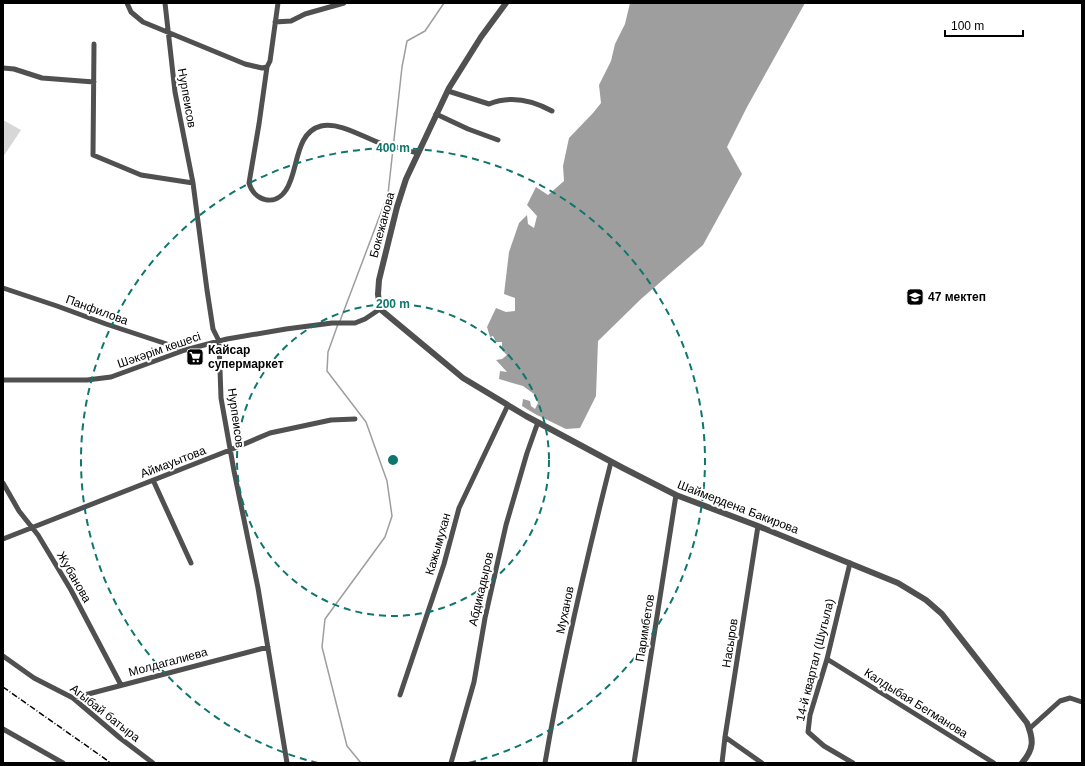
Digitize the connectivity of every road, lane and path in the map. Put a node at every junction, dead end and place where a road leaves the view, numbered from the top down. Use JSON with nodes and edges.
{"nodes":[{"id":1,"x":127,"y":3,"type":"edge"},
{"id":2,"x":165,"y":3,"type":"edge"},
{"id":3,"x":278,"y":3,"type":"edge"},
{"id":4,"x":344,"y":3,"type":"edge"},
{"id":5,"x":506,"y":3,"type":"edge"},
{"id":6,"x":275,"y":22,"type":"junction"},
{"id":7,"x":167,"y":32,"type":"junction"},
{"id":8,"x":94,"y":44,"type":"dead end"},
{"id":9,"x":267,"y":67,"type":"junction"},
{"id":10,"x":3,"y":68,"type":"edge"},
{"id":11,"x":94,"y":82,"type":"junction"},
{"id":12,"x":448,"y":91,"type":"junction"},
{"id":13,"x":552,"y":111,"type":"dead end"},
{"id":14,"x":436,"y":114,"type":"junction"},
{"id":15,"x":498,"y":140,"type":"dead end"},
{"id":16,"x":418,"y":153,"type":"junction"},
{"id":17,"x":193,"y":183,"type":"junction"},
{"id":18,"x":3,"y":288,"type":"edge"},
{"id":19,"x":380,"y":309,"type":"junction"},
{"id":20,"x":219,"y":341,"type":"junction"},
{"id":21,"x":185,"y":350,"type":"junction"},
{"id":22,"x":3,"y":380,"type":"edge"},
{"id":23,"x":508,"y":405,"type":"junction"},
{"id":24,"x":355,"y":419,"type":"dead end"},
{"id":25,"x":538,"y":422,"type":"junction"},
{"id":26,"x":230,"y":450,"type":"junction"},
{"id":27,"x":611,"y":462,"type":"junction"},
{"id":28,"x":153,"y":480,"type":"junction"},
{"id":29,"x":3,"y":483,"type":"edge"},
{"id":30,"x":676,"y":495,"type":"junction"},
{"id":31,"x":758,"y":526,"type":"junction"},
{"id":32,"x":31,"y":527,"type":"junction"},
{"id":33,"x":3,"y":539,"type":"edge"},
{"id":34,"x":191,"y":563,"type":"dead end"},
{"id":35,"x":850,"y":563,"type":"junction"},
{"id":36,"x":268,"y":647,"type":"junction"},
{"id":37,"x":3,"y":656,"type":"edge"},
{"id":38,"x":827,"y":659,"type":"junction"},
{"id":39,"x":121,"y":685,"type":"junction"},
{"id":40,"x":400,"y":695,"type":"dead end"},
{"id":41,"x":73,"y":698,"type":"junction"},
{"id":42,"x":1082,"y":702,"type":"edge"},
{"id":43,"x":3,"y":729,"type":"edge"},
{"id":44,"x":1030,"y":729,"type":"junction"},
{"id":45,"x":725,"y":737,"type":"junction"},
{"id":46,"x":63,"y":763,"type":"edge"},
{"id":47,"x":153,"y":763,"type":"edge"},
{"id":48,"x":287,"y":763,"type":"edge"},
{"id":49,"x":451,"y":763,"type":"edge"},
{"id":50,"x":545,"y":763,"type":"edge"},
{"id":51,"x":634,"y":763,"type":"edge"},
{"id":52,"x":722,"y":763,"type":"edge"},
{"id":53,"x":762,"y":763,"type":"edge"},
{"id":54,"x":853,"y":763,"type":"edge"},
{"id":55,"x":994,"y":763,"type":"edge"},
{"id":56,"x":1022,"y":763,"type":"edge"}],
"edges":[{"from":1,"to":7,"type":"street"},
{"from":2,"to":7,"type":"street","name":"Нурпеисов"},
{"from":3,"to":6,"type":"street"},
{"from":4,"to":6,"type":"street"},
{"from":5,"to":12,"type":"street","name":"Бокежанова"},
{"from":6,"to":9,"type":"street"},
{"from":7,"to":9,"type":"street"},
{"from":7,"to":17,"type":"street","name":"Нурпеисов"},
{"from":8,"to":11,"type":"street"},
{"from":9,"to":16,"type":"street"},
{"from":10,"to":11,"type":"street"},
{"from":11,"to":17,"type":"street"},
{"from":12,"to":13,"type":"street"},
{"from":12,"to":14,"type":"street","name":"Бокежанова"},
{"from":14,"to":15,"type":"street"},
{"from":14,"to":16,"type":"street","name":"Бокежанова"},
{"from":16,"to":19,"type":"street","name":"Бокежанова"},
{"from":17,"to":20,"type":"street","name":"Нурпеисов"},
{"from":18,"to":21,"type":"street","name":"Панфилова"},
{"from":19,"to":20,"type":"street","name":"Шәкәрім көшесі"},
{"from":19,"to":23,"type":"street","name":"Шаймердена Бакирова"},
{"from":20,"to":21,"type":"street","name":"Шәкәрім көшесі"},
{"from":20,"to":26,"type":"street","name":"Нурпеисов"},
{"from":21,"to":22,"type":"street","name":"Шәкәрім көшесі"},
{"from":23,"to":25,"type":"street","name":"Шаймердена Бакирова"},
{"from":23,"to":40,"type":"street","name":"Кажымухан"},
{"from":24,"to":26,"type":"street","name":"Аймауытова"},
{"from":25,"to":27,"type":"street","name":"Шаймердена Бакирова"},
{"from":25,"to":49,"type":"street","name":"Абдикадыров"},
{"from":26,"to":28,"type":"street","name":"Аймауытова"},
{"from":26,"to":36,"type":"street","name":"Нурпеисов"},
{"from":27,"to":30,"type":"street","name":"Шаймердена Бакирова"},
{"from":27,"to":50,"type":"street","name":"Муханов"},
{"from":28,"to":32,"type":"street","name":"Аймауытова"},
{"from":28,"to":34,"type":"street"},
{"from":29,"to":32,"type":"street","name":"Жубанова"},
{"from":30,"to":31,"type":"street","name":"Шаймердена Бакирова"},
{"from":30,"to":51,"type":"street","name":"Паримбетов"},
{"from":31,"to":35,"type":"street","name":"Шаймердена Бакирова"},
{"from":31,"to":45,"type":"street","name":"Насыров"},
{"from":32,"to":33,"type":"street","name":"Аймауытова"},
{"from":32,"to":39,"type":"street","name":"Жубанова"},
{"from":35,"to":38,"type":"street","name":"14-й квартал (Шугыла)"},
{"from":35,"to":44,"type":"street","name":"Шаймердена Бакирова"},
{"from":36,"to":39,"type":"street","name":"Молдагалиева"},
{"from":36,"to":48,"type":"street","name":"Нурпеисов"},
{"from":37,"to":41,"type":"street","name":"Агыбай батыра"},
{"from":38,"to":54,"type":"street","name":"14-й квартал (Шугыла)"},
{"from":38,"to":55,"type":"street","name":"Калдыбая Бегманова"},
{"from":39,"to":41,"type":"street","name":"Молдагалиева"},
{"from":41,"to":47,"type":"street","name":"Агыбай батыра"},
{"from":42,"to":44,"type":"street"},
{"from":43,"to":46,"type":"street"},
{"from":44,"to":56,"type":"street"},
{"from":45,"to":52,"type":"street","name":"Насыров"},
{"from":45,"to":53,"type":"street"}]}
